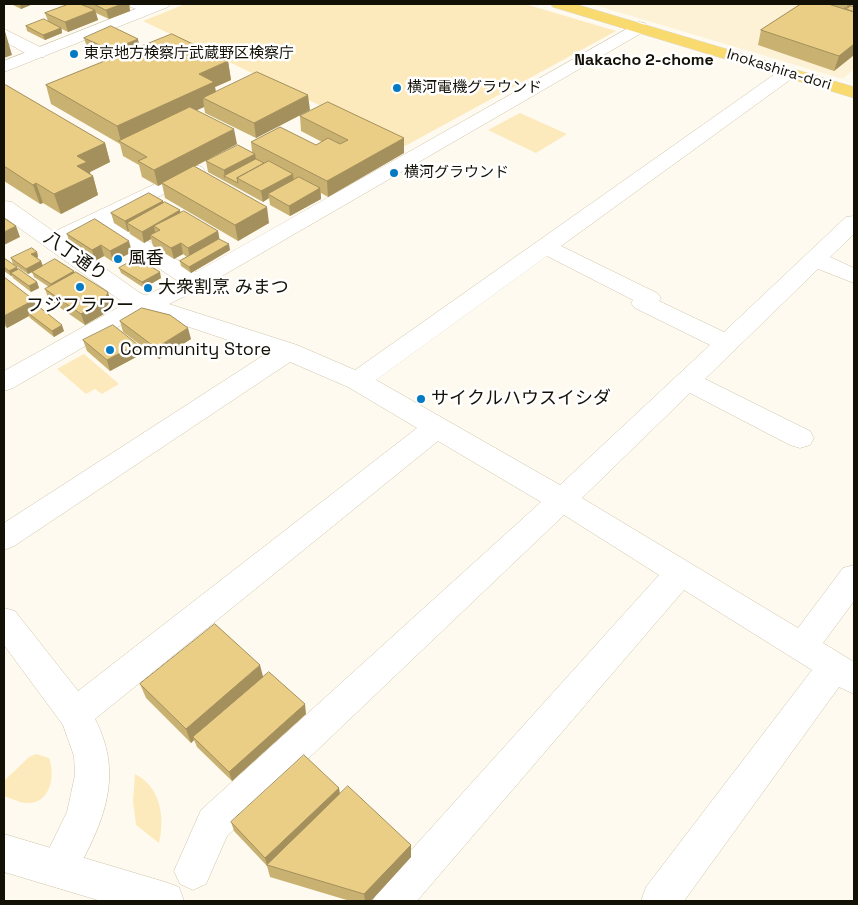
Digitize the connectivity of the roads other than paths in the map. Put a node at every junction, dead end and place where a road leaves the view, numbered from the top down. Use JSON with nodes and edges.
{"nodes":[{"id":1,"x":559,"y":4,"type":"edge"},
{"id":2,"x":150,"y":6,"type":"edge"},
{"id":3,"x":639,"y":27,"type":"junction"},
{"id":4,"x":4,"y":34,"type":"edge"},
{"id":5,"x":38,"y":53,"type":"junction"},
{"id":6,"x":4,"y":67,"type":"edge"},
{"id":7,"x":788,"y":73,"type":"junction"},
{"id":8,"x":852,"y":90,"type":"edge"},
{"id":9,"x":213,"y":180,"type":"edge"},
{"id":10,"x":4,"y":207,"type":"edge"},
{"id":11,"x":100,"y":219,"type":"junction"},
{"id":12,"x":854,"y":222,"type":"edge"},
{"id":13,"x":53,"y":241,"type":"junction"},
{"id":14,"x":546,"y":247,"type":"junction"},
{"id":15,"x":814,"y":260,"type":"junction"},
{"id":16,"x":854,"y":276,"type":"edge"},
{"id":17,"x":195,"y":282,"type":"junction"},
{"id":18,"x":148,"y":305,"type":"junction"},
{"id":19,"x":726,"y":343,"type":"junction"},
{"id":20,"x":288,"y":352,"type":"junction"},
{"id":21,"x":356,"y":381,"type":"junction"},
{"id":22,"x":687,"y":381,"type":"junction"},
{"id":23,"x":4,"y":382,"type":"edge"},
{"id":24,"x":437,"y":428,"type":"junction"},
{"id":25,"x":800,"y":438,"type":"dead end"},
{"id":26,"x":562,"y":500,"type":"junction"},
{"id":27,"x":4,"y":538,"type":"edge"},
{"id":28,"x":680,"y":572,"type":"junction"},
{"id":29,"x":854,"y":577,"type":"edge"},
{"id":30,"x":4,"y":621,"type":"edge"},
{"id":31,"x":802,"y":647,"type":"junction"},
{"id":32,"x":844,"y":673,"type":"edge"},
{"id":33,"x":74,"y":714,"type":"junction"},
{"id":34,"x":4,"y":853,"type":"edge"},
{"id":35,"x":58,"y":869,"type":"junction"},
{"id":36,"x":192,"y":872,"type":"dead end"},
{"id":37,"x":139,"y":898,"type":"edge"},
{"id":38,"x":392,"y":901,"type":"edge"},
{"id":39,"x":660,"y":901,"type":"edge"}],
"edges":[{"from":1,"to":3,"type":"main road","name":"Inokashira-dori"},
{"from":2,"to":5,"type":"street"},
{"from":3,"to":7,"type":"main road","name":"Inokashira-dori"},
{"from":3,"to":17,"type":"street"},
{"from":4,"to":5,"type":"street"},
{"from":5,"to":6,"type":"street"},
{"from":7,"to":8,"type":"main road","name":"Inokashira-dori"},
{"from":7,"to":14,"type":"street"},
{"from":9,"to":11,"type":"street"},
{"from":10,"to":13,"type":"street","name":"八丁通り"},
{"from":11,"to":13,"type":"street"},
{"from":11,"to":17,"type":"street"},
{"from":12,"to":15,"type":"street"},
{"from":13,"to":18,"type":"street","name":"八丁通り"},
{"from":14,"to":19,"type":"street"},
{"from":14,"to":21,"type":"street"},
{"from":15,"to":16,"type":"street"},
{"from":15,"to":19,"type":"street"},
{"from":17,"to":18,"type":"street"},
{"from":18,"to":20,"type":"street","name":"八丁通り"},
{"from":18,"to":23,"type":"street"},
{"from":19,"to":22,"type":"street"},
{"from":20,"to":21,"type":"street","name":"八丁通り"},
{"from":20,"to":27,"type":"street"},
{"from":21,"to":24,"type":"street","name":"八丁通り"},
{"from":22,"to":25,"type":"street"},
{"from":22,"to":26,"type":"street"},
{"from":24,"to":26,"type":"street","name":"八丁通り"},
{"from":24,"to":33,"type":"street"},
{"from":26,"to":28,"type":"street","name":"八丁通り"},
{"from":26,"to":36,"type":"street"},
{"from":28,"to":31,"type":"street","name":"八丁通り"},
{"from":28,"to":38,"type":"street"},
{"from":29,"to":31,"type":"street"},
{"from":30,"to":33,"type":"street"},
{"from":31,"to":32,"type":"street","name":"八丁通り"},
{"from":32,"to":39,"type":"street"},
{"from":33,"to":35,"type":"street"},
{"from":34,"to":35,"type":"street"},
{"from":35,"to":37,"type":"street"}]}
